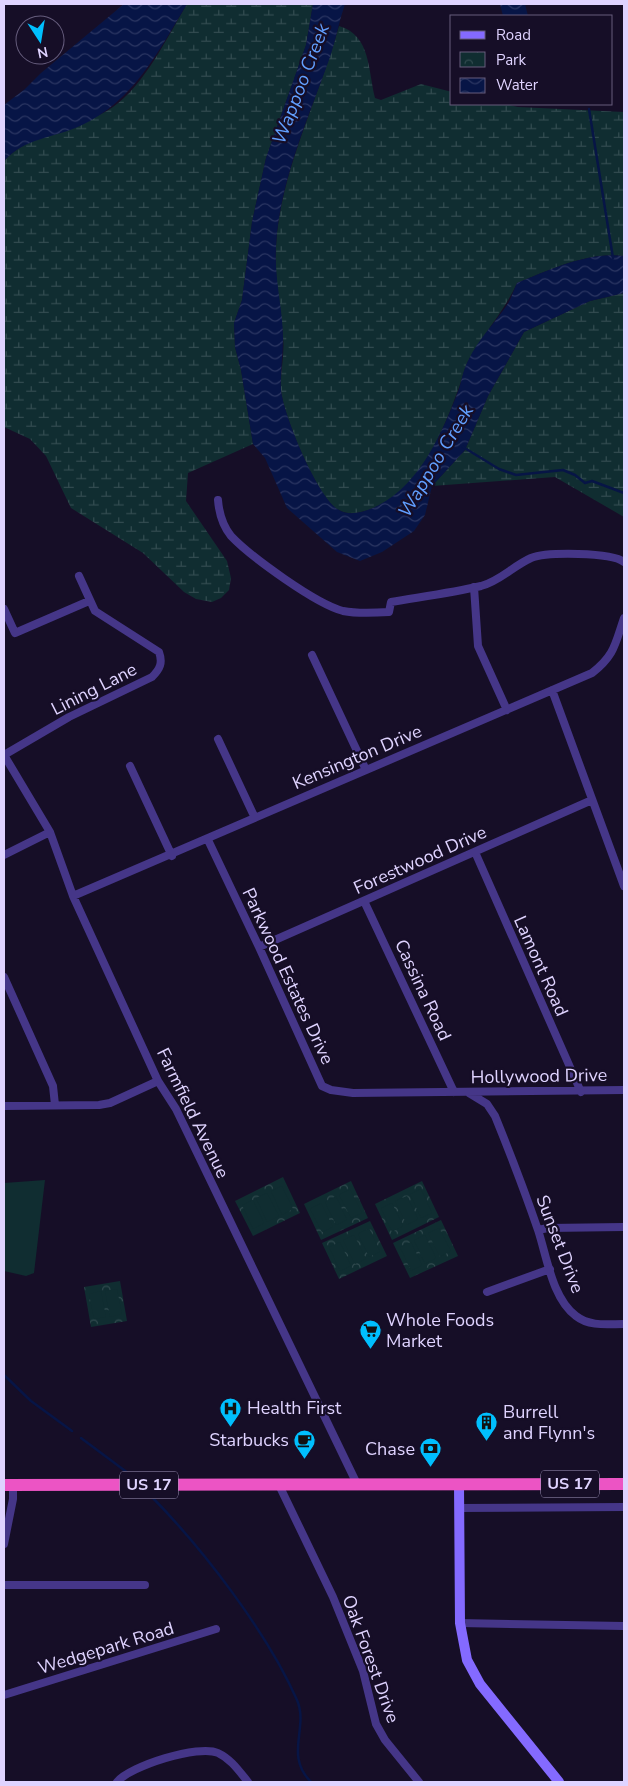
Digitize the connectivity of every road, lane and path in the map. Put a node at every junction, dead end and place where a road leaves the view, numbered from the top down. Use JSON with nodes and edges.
{"nodes":[{"id":1,"x":218,"y":500,"type":"dead end"},
{"id":2,"x":624,"y":562,"type":"edge"},
{"id":3,"x":79,"y":576,"type":"dead end"},
{"id":4,"x":474,"y":587,"type":"junction"},
{"id":5,"x":88,"y":601,"type":"junction"},
{"id":6,"x":4,"y":609,"type":"edge"},
{"id":7,"x":624,"y":618,"type":"edge"},
{"id":8,"x":312,"y":655,"type":"dead end"},
{"id":9,"x":552,"y":690,"type":"junction"},
{"id":10,"x":506,"y":710,"type":"junction"},
{"id":11,"x":218,"y":740,"type":"dead end"},
{"id":12,"x":4,"y":755,"type":"edge"},
{"id":13,"x":130,"y":766,"type":"dead end"},
{"id":14,"x":366,"y":770,"type":"junction"},
{"id":15,"x":592,"y":800,"type":"junction"},
{"id":16,"x":255,"y":818,"type":"junction"},
{"id":17,"x":50,"y":832,"type":"junction"},
{"id":18,"x":208,"y":840,"type":"junction"},
{"id":19,"x":475,"y":852,"type":"junction"},
{"id":20,"x":4,"y":855,"type":"edge"},
{"id":21,"x":172,"y":856,"type":"junction"},
{"id":22,"x":623,"y":881,"type":"edge"},
{"id":23,"x":73,"y":896,"type":"junction"},
{"id":24,"x":364,"y":901,"type":"junction"},
{"id":25,"x":259,"y":947,"type":"junction"},
{"id":26,"x":4,"y":977,"type":"edge"},
{"id":27,"x":158,"y":1081,"type":"junction"},
{"id":28,"x":624,"y":1090,"type":"edge"},
{"id":29,"x":454,"y":1092,"type":"junction"},
{"id":30,"x":467,"y":1092,"type":"junction"},
{"id":31,"x":581,"y":1092,"type":"junction"},
{"id":32,"x":55,"y":1105,"type":"junction"},
{"id":33,"x":4,"y":1106,"type":"edge"},
{"id":34,"x":624,"y":1227,"type":"edge"},
{"id":35,"x":538,"y":1230,"type":"junction"},
{"id":36,"x":550,"y":1269,"type":"junction"},
{"id":37,"x":487,"y":1292,"type":"dead end"},
{"id":38,"x":624,"y":1324,"type":"edge"},
{"id":39,"x":357,"y":1484,"type":"junction"},
{"id":40,"x":459,"y":1484,"type":"junction"},
{"id":41,"x":624,"y":1484,"type":"edge"},
{"id":42,"x":8,"y":1485,"type":"edge"},
{"id":43,"x":279,"y":1485,"type":"junction"},
{"id":44,"x":624,"y":1507,"type":"edge"},
{"id":45,"x":459,"y":1508,"type":"junction"},
{"id":46,"x":4,"y":1544,"type":"edge"},
{"id":47,"x":4,"y":1585,"type":"edge"},
{"id":48,"x":145,"y":1585,"type":"dead end"},
{"id":49,"x":460,"y":1623,"type":"junction"},
{"id":50,"x":624,"y":1626,"type":"edge"},
{"id":51,"x":216,"y":1629,"type":"dead end"},
{"id":52,"x":4,"y":1695,"type":"edge"},
{"id":53,"x":117,"y":1782,"type":"edge"},
{"id":54,"x":248,"y":1782,"type":"edge"},
{"id":55,"x":419,"y":1782,"type":"edge"},
{"id":56,"x":559,"y":1782,"type":"edge"}],
"edges":[{"from":1,"to":4,"type":"street"},
{"from":2,"to":4,"type":"street"},
{"from":3,"to":5,"type":"street","name":"Lining Lane"},
{"from":4,"to":10,"type":"street"},
{"from":5,"to":6,"type":"street"},
{"from":5,"to":12,"type":"street","name":"Lining Lane"},
{"from":7,"to":9,"type":"street","name":"Kensington Drive"},
{"from":8,"to":14,"type":"street"},
{"from":9,"to":10,"type":"street","name":"Kensington Drive"},
{"from":9,"to":15,"type":"street"},
{"from":10,"to":14,"type":"street","name":"Kensington Drive"},
{"from":11,"to":16,"type":"street"},
{"from":12,"to":17,"type":"street","name":"Farmfield Avenue"},
{"from":13,"to":21,"type":"street"},
{"from":14,"to":16,"type":"street","name":"Kensington Drive"},
{"from":15,"to":19,"type":"street","name":"Forestwood Drive"},
{"from":15,"to":22,"type":"street"},
{"from":16,"to":18,"type":"street","name":"Kensington Drive"},
{"from":17,"to":20,"type":"street"},
{"from":17,"to":23,"type":"street","name":"Farmfield Avenue"},
{"from":18,"to":21,"type":"street","name":"Kensington Drive"},
{"from":18,"to":25,"type":"street","name":"Parkwood Estates Drive"},
{"from":19,"to":24,"type":"street","name":"Forestwood Drive"},
{"from":19,"to":31,"type":"street","name":"Lamont Road"},
{"from":21,"to":23,"type":"street","name":"Kensington Drive"},
{"from":23,"to":27,"type":"street","name":"Farmfield Avenue"},
{"from":24,"to":25,"type":"street","name":"Forestwood Drive"},
{"from":24,"to":29,"type":"street","name":"Cassina Road"},
{"from":25,"to":29,"type":"street","name":"Parkwood Estates Drive"},
{"from":26,"to":32,"type":"street"},
{"from":27,"to":32,"type":"street"},
{"from":27,"to":39,"type":"street","name":"Farmfield Avenue"},
{"from":28,"to":31,"type":"street","name":"Hollywood Drive"},
{"from":29,"to":30,"type":"street","name":"Hollywood Drive"},
{"from":30,"to":31,"type":"street","name":"Hollywood Drive"},
{"from":30,"to":35,"type":"street","name":"Sunset Drive"},
{"from":32,"to":33,"type":"street"},
{"from":34,"to":35,"type":"street"},
{"from":35,"to":36,"type":"street","name":"Sunset Drive"},
{"from":36,"to":37,"type":"street"},
{"from":36,"to":38,"type":"street","name":"Sunset Drive"},
{"from":39,"to":40,"type":"highway","number":"US 17"},
{"from":39,"to":43,"type":"highway","number":"US 17"},
{"from":40,"to":41,"type":"highway","number":"US 17"},
{"from":40,"to":45,"type":"main road"},
{"from":42,"to":43,"type":"highway","number":"US 17"},
{"from":42,"to":46,"type":"street"},
{"from":43,"to":55,"type":"street","name":"Oak Forest Drive"},
{"from":44,"to":45,"type":"street"},
{"from":45,"to":49,"type":"main road"},
{"from":47,"to":48,"type":"street"},
{"from":49,"to":50,"type":"street"},
{"from":49,"to":56,"type":"main road"},
{"from":51,"to":52,"type":"street","name":"Wedgepark Road"},
{"from":53,"to":54,"type":"street"}]}
